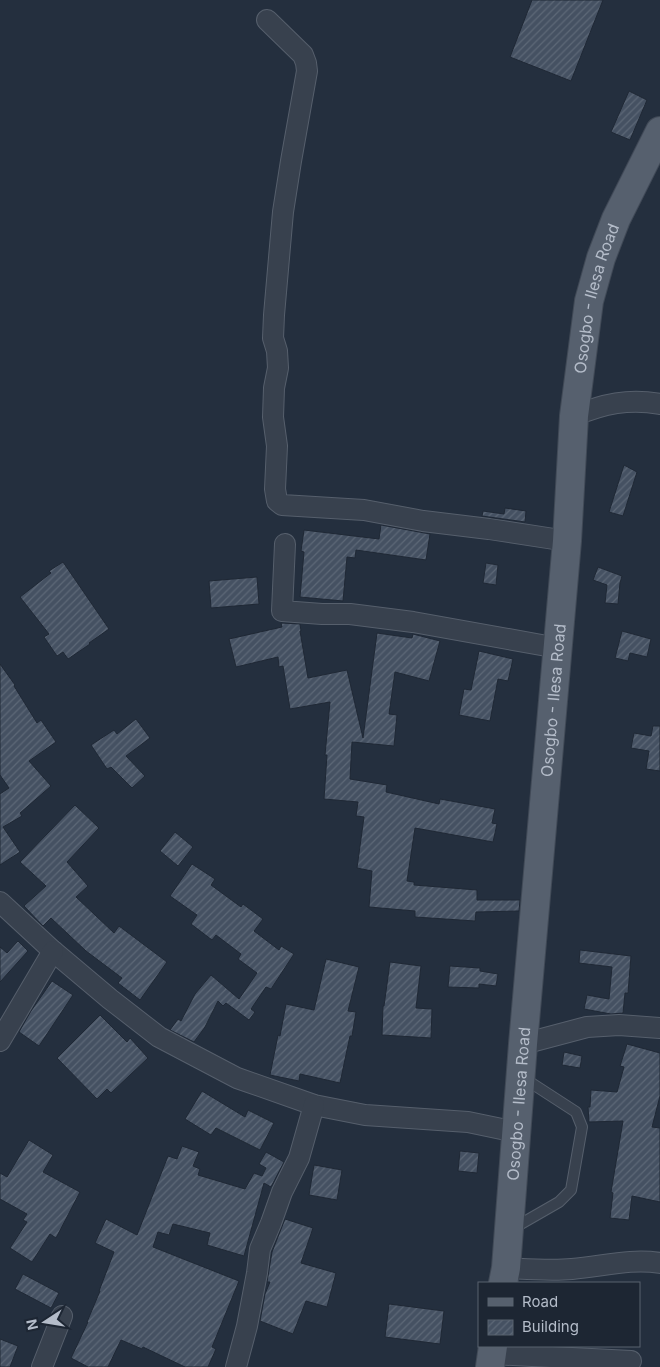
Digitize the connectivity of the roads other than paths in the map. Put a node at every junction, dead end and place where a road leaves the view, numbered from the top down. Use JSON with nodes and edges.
{"nodes":[{"id":1,"x":267,"y":20,"type":"dead end"},
{"id":2,"x":660,"y":130,"type":"edge"},
{"id":3,"x":660,"y":404,"type":"edge"},
{"id":4,"x":574,"y":416,"type":"junction"},
{"id":5,"x":567,"y":540,"type":"junction"},
{"id":6,"x":284,"y":544,"type":"dead end"},
{"id":7,"x":558,"y":648,"type":"junction"},
{"id":8,"x":0,"y":902,"type":"edge"},
{"id":9,"x":53,"y":951,"type":"junction"},
{"id":10,"x":660,"y":1028,"type":"edge"},
{"id":11,"x":0,"y":1041,"type":"edge"},
{"id":12,"x":523,"y":1044,"type":"junction"},
{"id":13,"x":521,"y":1077,"type":"junction"},
{"id":14,"x":314,"y":1104,"type":"junction"},
{"id":15,"x":516,"y":1132,"type":"junction"},
{"id":16,"x":509,"y":1231,"type":"junction"},
{"id":17,"x":660,"y":1263,"type":"edge"},
{"id":18,"x":505,"y":1276,"type":"edge"},
{"id":19,"x":62,"y":1316,"type":"dead end"},
{"id":20,"x":492,"y":1356,"type":"edge"},
{"id":21,"x":631,"y":1361,"type":"dead end"},
{"id":22,"x":42,"y":1367,"type":"edge"},
{"id":23,"x":236,"y":1367,"type":"edge"}],
"edges":[{"from":1,"to":5,"type":"street"},
{"from":2,"to":4,"type":"main road","name":"Osogbo - Ilesa Road"},
{"from":3,"to":4,"type":"street"},
{"from":4,"to":5,"type":"main road","name":"Osogbo - Ilesa Road"},
{"from":5,"to":7,"type":"main road","name":"Osogbo - Ilesa Road"},
{"from":6,"to":7,"type":"street"},
{"from":7,"to":12,"type":"main road","name":"Osogbo - Ilesa Road"},
{"from":8,"to":9,"type":"street"},
{"from":9,"to":11,"type":"street"},
{"from":9,"to":14,"type":"street"},
{"from":10,"to":12,"type":"street"},
{"from":12,"to":13,"type":"main road","name":"Osogbo - Ilesa Road"},
{"from":13,"to":15,"type":"main road","name":"Osogbo - Ilesa Road"},
{"from":13,"to":16,"type":"lane"},
{"from":14,"to":15,"type":"street"},
{"from":14,"to":23,"type":"street"},
{"from":15,"to":16,"type":"main road","name":"Osogbo - Ilesa Road"},
{"from":16,"to":18,"type":"main road","name":"Osogbo - Ilesa Road"},
{"from":17,"to":18,"type":"street"},
{"from":19,"to":22,"type":"street"},
{"from":20,"to":21,"type":"street"}]}
